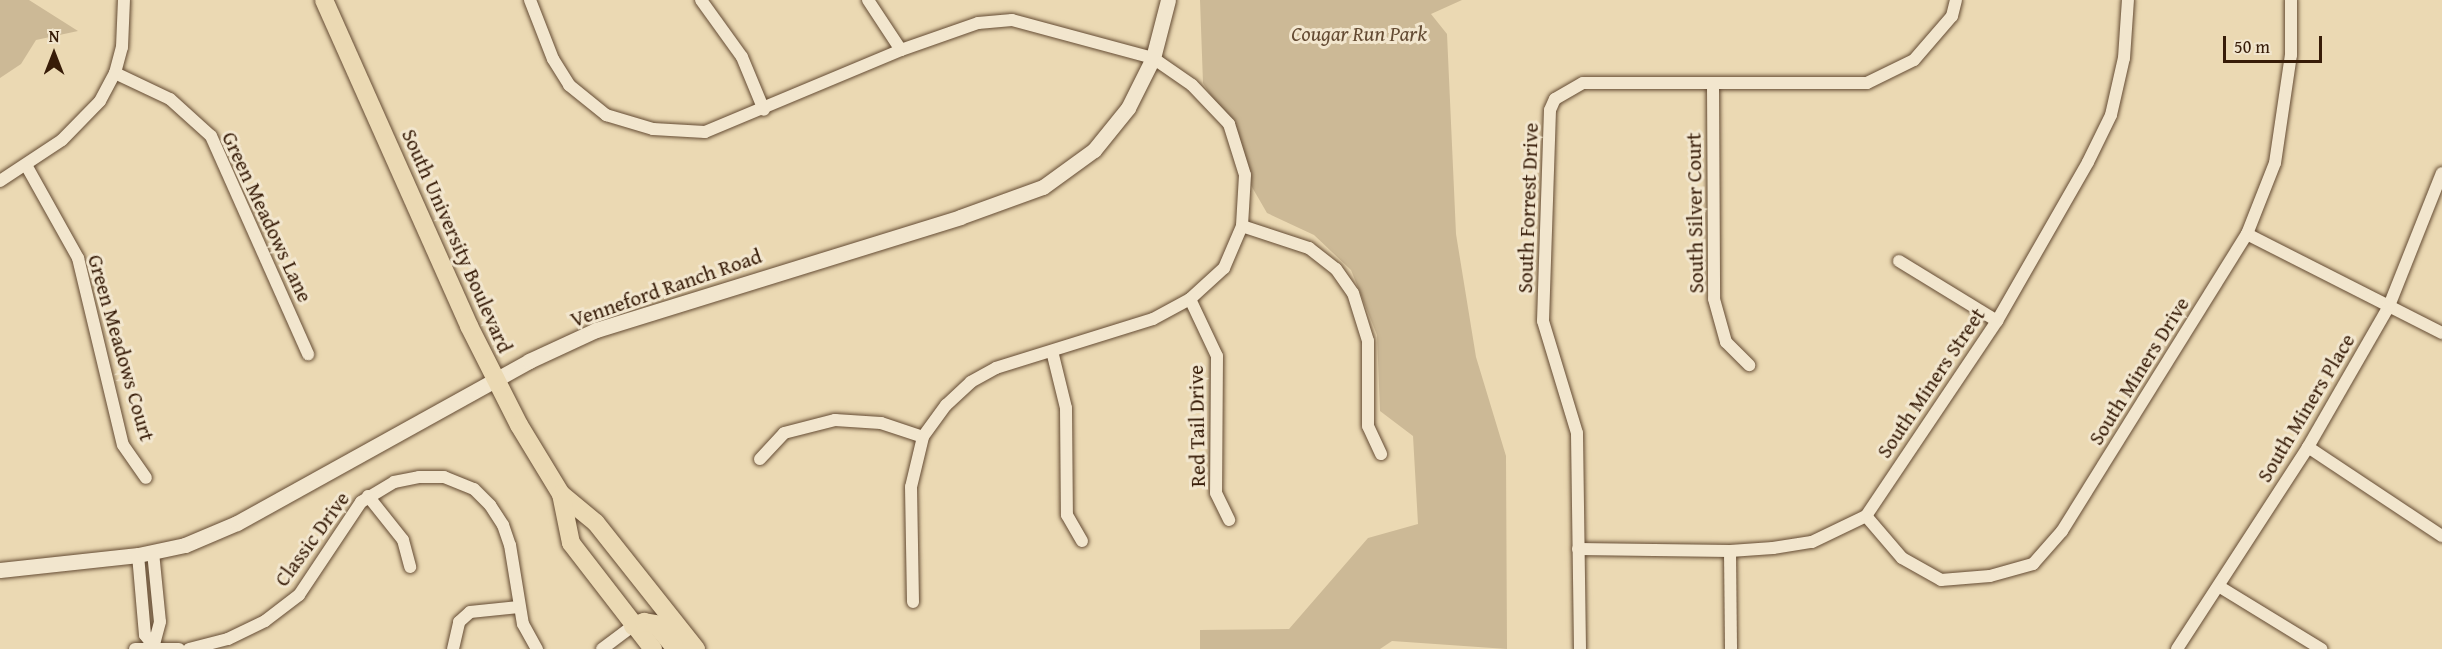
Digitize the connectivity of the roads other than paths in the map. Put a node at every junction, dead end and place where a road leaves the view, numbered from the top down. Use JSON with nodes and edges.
{"nodes":[{"id":1,"x":124,"y":0,"type":"edge"},
{"id":2,"x":324,"y":0,"type":"edge"},
{"id":3,"x":530,"y":0,"type":"edge"},
{"id":4,"x":701,"y":0,"type":"edge"},
{"id":5,"x":868,"y":0,"type":"edge"},
{"id":6,"x":1168,"y":0,"type":"edge"},
{"id":7,"x":1956,"y":0,"type":"edge"},
{"id":8,"x":2128,"y":0,"type":"edge"},
{"id":9,"x":2291,"y":0,"type":"edge"},
{"id":10,"x":901,"y":50,"type":"junction"},
{"id":11,"x":1153,"y":58,"type":"junction"},
{"id":12,"x":115,"y":73,"type":"junction"},
{"id":13,"x":1713,"y":85,"type":"junction"},
{"id":14,"x":764,"y":110,"type":"junction"},
{"id":15,"x":26,"y":165,"type":"junction"},
{"id":16,"x":2442,"y":173,"type":"edge"},
{"id":17,"x":0,"y":181,"type":"edge"},
{"id":18,"x":1242,"y":226,"type":"junction"},
{"id":19,"x":2247,"y":234,"type":"junction"},
{"id":20,"x":1899,"y":261,"type":"dead end"},
{"id":21,"x":1191,"y":299,"type":"junction"},
{"id":22,"x":2389,"y":306,"type":"junction"},
{"id":23,"x":1997,"y":321,"type":"junction"},
{"id":24,"x":2442,"y":333,"type":"edge"},
{"id":25,"x":1052,"y":351,"type":"junction"},
{"id":26,"x":308,"y":354,"type":"dead end"},
{"id":27,"x":1749,"y":365,"type":"dead end"},
{"id":28,"x":496,"y":380,"type":"junction"},
{"id":29,"x":923,"y":437,"type":"junction"},
{"id":30,"x":2308,"y":447,"type":"junction"},
{"id":31,"x":1381,"y":454,"type":"dead end"},
{"id":32,"x":760,"y":459,"type":"dead end"},
{"id":33,"x":146,"y":478,"type":"dead end"},
{"id":34,"x":561,"y":494,"type":"junction"},
{"id":35,"x":368,"y":496,"type":"junction"},
{"id":36,"x":1866,"y":516,"type":"junction"},
{"id":37,"x":1229,"y":520,"type":"dead end"},
{"id":38,"x":2442,"y":536,"type":"edge"},
{"id":39,"x":1082,"y":541,"type":"dead end"},
{"id":40,"x":1578,"y":549,"type":"junction"},
{"id":41,"x":1730,"y":551,"type":"junction"},
{"id":42,"x":145,"y":553,"type":"junction"},
{"id":43,"x":410,"y":567,"type":"dead end"},
{"id":44,"x":0,"y":570,"type":"edge"},
{"id":45,"x":2220,"y":587,"type":"junction"},
{"id":46,"x":913,"y":602,"type":"dead end"},
{"id":47,"x":519,"y":607,"type":"junction"},
{"id":48,"x":633,"y":626,"type":"junction"},
{"id":49,"x":154,"y":648,"type":"edge"},
{"id":50,"x":135,"y":649,"type":"edge"},
{"id":51,"x":179,"y":649,"type":"edge"},
{"id":52,"x":189,"y":649,"type":"edge"},
{"id":53,"x":453,"y":649,"type":"edge"},
{"id":54,"x":537,"y":649,"type":"edge"},
{"id":55,"x":602,"y":649,"type":"edge"},
{"id":56,"x":652,"y":649,"type":"edge"},
{"id":57,"x":676,"y":649,"type":"edge"},
{"id":58,"x":696,"y":649,"type":"edge"},
{"id":59,"x":1580,"y":649,"type":"edge"},
{"id":60,"x":1731,"y":649,"type":"edge"},
{"id":61,"x":2177,"y":649,"type":"edge"},
{"id":62,"x":2321,"y":649,"type":"edge"}],
"edges":[{"from":1,"to":12,"type":"street"},
{"from":2,"to":28,"type":"main road","name":"South University Boulevard"},
{"from":3,"to":14,"type":"street"},
{"from":4,"to":14,"type":"street"},
{"from":5,"to":10,"type":"street"},
{"from":6,"to":11,"type":"street","name":"Venneford Ranch Road"},
{"from":7,"to":13,"type":"street","name":"South Forrest Drive"},
{"from":8,"to":23,"type":"street","name":"South Miners Street"},
{"from":9,"to":19,"type":"street","name":"South Miners Drive"},
{"from":10,"to":11,"type":"street"},
{"from":10,"to":14,"type":"street"},
{"from":11,"to":18,"type":"street"},
{"from":11,"to":28,"type":"street","name":"Venneford Ranch Road"},
{"from":12,"to":15,"type":"street"},
{"from":12,"to":26,"type":"street","name":"Green Meadows Lane"},
{"from":13,"to":27,"type":"street","name":"South Silver Court"},
{"from":13,"to":40,"type":"street","name":"South Forrest Drive"},
{"from":15,"to":17,"type":"street"},
{"from":15,"to":33,"type":"street","name":"Green Meadows Court"},
{"from":16,"to":22,"type":"street","name":"South Miners Place"},
{"from":18,"to":21,"type":"street"},
{"from":18,"to":31,"type":"street"},
{"from":19,"to":22,"type":"street"},
{"from":19,"to":36,"type":"street","name":"South Miners Drive"},
{"from":20,"to":23,"type":"street"},
{"from":21,"to":25,"type":"street"},
{"from":21,"to":37,"type":"street","name":"Red Tail Drive"},
{"from":22,"to":24,"type":"street"},
{"from":22,"to":30,"type":"street","name":"South Miners Place"},
{"from":23,"to":36,"type":"street","name":"South Miners Street"},
{"from":25,"to":29,"type":"street"},
{"from":25,"to":39,"type":"street"},
{"from":28,"to":34,"type":"main road","name":"South University Boulevard"},
{"from":28,"to":42,"type":"street","name":"Venneford Ranch Road"},
{"from":29,"to":32,"type":"street"},
{"from":29,"to":46,"type":"street"},
{"from":30,"to":38,"type":"street"},
{"from":30,"to":45,"type":"street","name":"South Miners Place"},
{"from":34,"to":48,"type":"main road","name":"South University Boulevard"},
{"from":34,"to":58,"type":"main road","name":"South University Boulevard"},
{"from":35,"to":43,"type":"street"},
{"from":35,"to":47,"type":"street","name":"Classic Drive"},
{"from":35,"to":52,"type":"street","name":"Classic Drive"},
{"from":36,"to":41,"type":"street"},
{"from":40,"to":41,"type":"street"},
{"from":40,"to":59,"type":"street","name":"South Forrest Drive"},
{"from":41,"to":60,"type":"street"},
{"from":42,"to":44,"type":"street","name":"Venneford Ranch Road"},
{"from":42,"to":49,"type":"street"},
{"from":45,"to":61,"type":"street","name":"South Miners Place"},
{"from":45,"to":62,"type":"street"},
{"from":47,"to":53,"type":"street"},
{"from":47,"to":54,"type":"street","name":"Classic Drive"},
{"from":48,"to":55,"type":"street"},
{"from":48,"to":56,"type":"main road","name":"South University Boulevard"},
{"from":48,"to":57,"type":"main road"},
{"from":49,"to":50,"type":"street"},
{"from":49,"to":51,"type":"street"}]}
